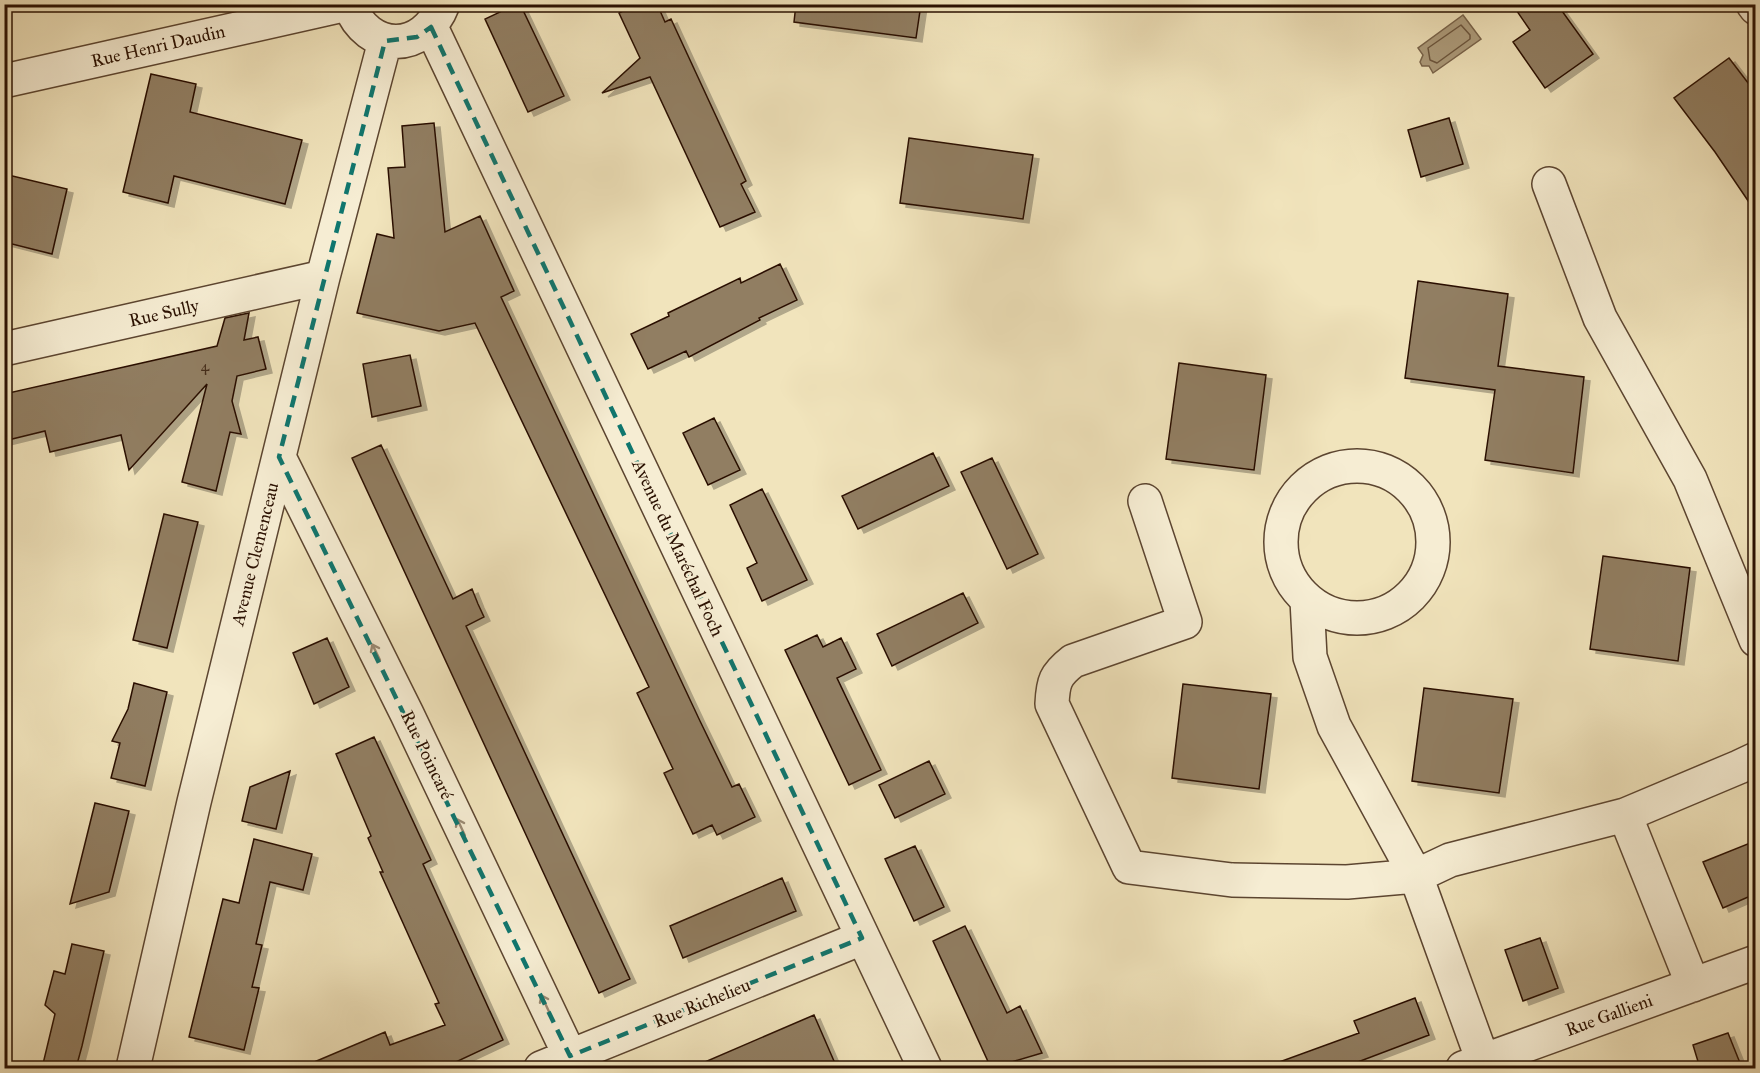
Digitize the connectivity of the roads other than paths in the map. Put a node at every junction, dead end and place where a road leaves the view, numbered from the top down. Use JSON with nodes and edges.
{"nodes":[{"id":1,"x":348,"y":4,"type":"edge"},
{"id":2,"x":437,"y":16,"type":"edge"},
{"id":3,"x":385,"y":41,"type":"junction"},
{"id":4,"x":4,"y":81,"type":"edge"},
{"id":5,"x":1549,"y":184,"type":"dead end"},
{"id":6,"x":323,"y":278,"type":"junction"},
{"id":7,"x":4,"y":349,"type":"edge"},
{"id":8,"x":279,"y":457,"type":"junction"},
{"id":9,"x":1144,"y":501,"type":"dead end"},
{"id":10,"x":1307,"y":600,"type":"junction"},
{"id":11,"x":1755,"y":640,"type":"edge"},
{"id":12,"x":1755,"y":759,"type":"edge"},
{"id":13,"x":1625,"y":815,"type":"junction"},
{"id":14,"x":1416,"y":876,"type":"junction"},
{"id":15,"x":862,"y":938,"type":"junction"},
{"id":16,"x":1755,"y":962,"type":"edge"},
{"id":17,"x":1693,"y":985,"type":"junction"},
{"id":18,"x":556,"y":1062,"type":"edge"},
{"id":19,"x":1473,"y":1065,"type":"edge"},
{"id":20,"x":133,"y":1068,"type":"edge"},
{"id":21,"x":925,"y":1068,"type":"edge"}],
"edges":[{"from":1,"to":3,"type":"street"},
{"from":1,"to":4,"type":"street","name":"Rue Henri Daudin"},
{"from":2,"to":3,"type":"street"},
{"from":2,"to":15,"type":"street","name":"Avenue du Maréchal Foch"},
{"from":3,"to":6,"type":"street","name":"Avenue Clemenceau"},
{"from":5,"to":11,"type":"street"},
{"from":6,"to":7,"type":"street","name":"Rue Sully"},
{"from":6,"to":8,"type":"street","name":"Avenue Clemenceau"},
{"from":18,"to":8,"type":"street","name":"Rue Poincaré","one_way":true},
{"from":8,"to":20,"type":"street","name":"Avenue Clemenceau"},
{"from":9,"to":14,"type":"street"},
{"from":10,"to":10,"type":"street"},
{"from":10,"to":14,"type":"street"},
{"from":12,"to":13,"type":"street"},
{"from":13,"to":14,"type":"street"},
{"from":13,"to":17,"type":"street"},
{"from":14,"to":19,"type":"street"},
{"from":15,"to":18,"type":"street","name":"Rue Richelieu"},
{"from":15,"to":21,"type":"street","name":"Avenue du Maréchal Foch"},
{"from":16,"to":17,"type":"street","name":"Rue Gallieni"},
{"from":17,"to":19,"type":"street","name":"Rue Gallieni"}]}
